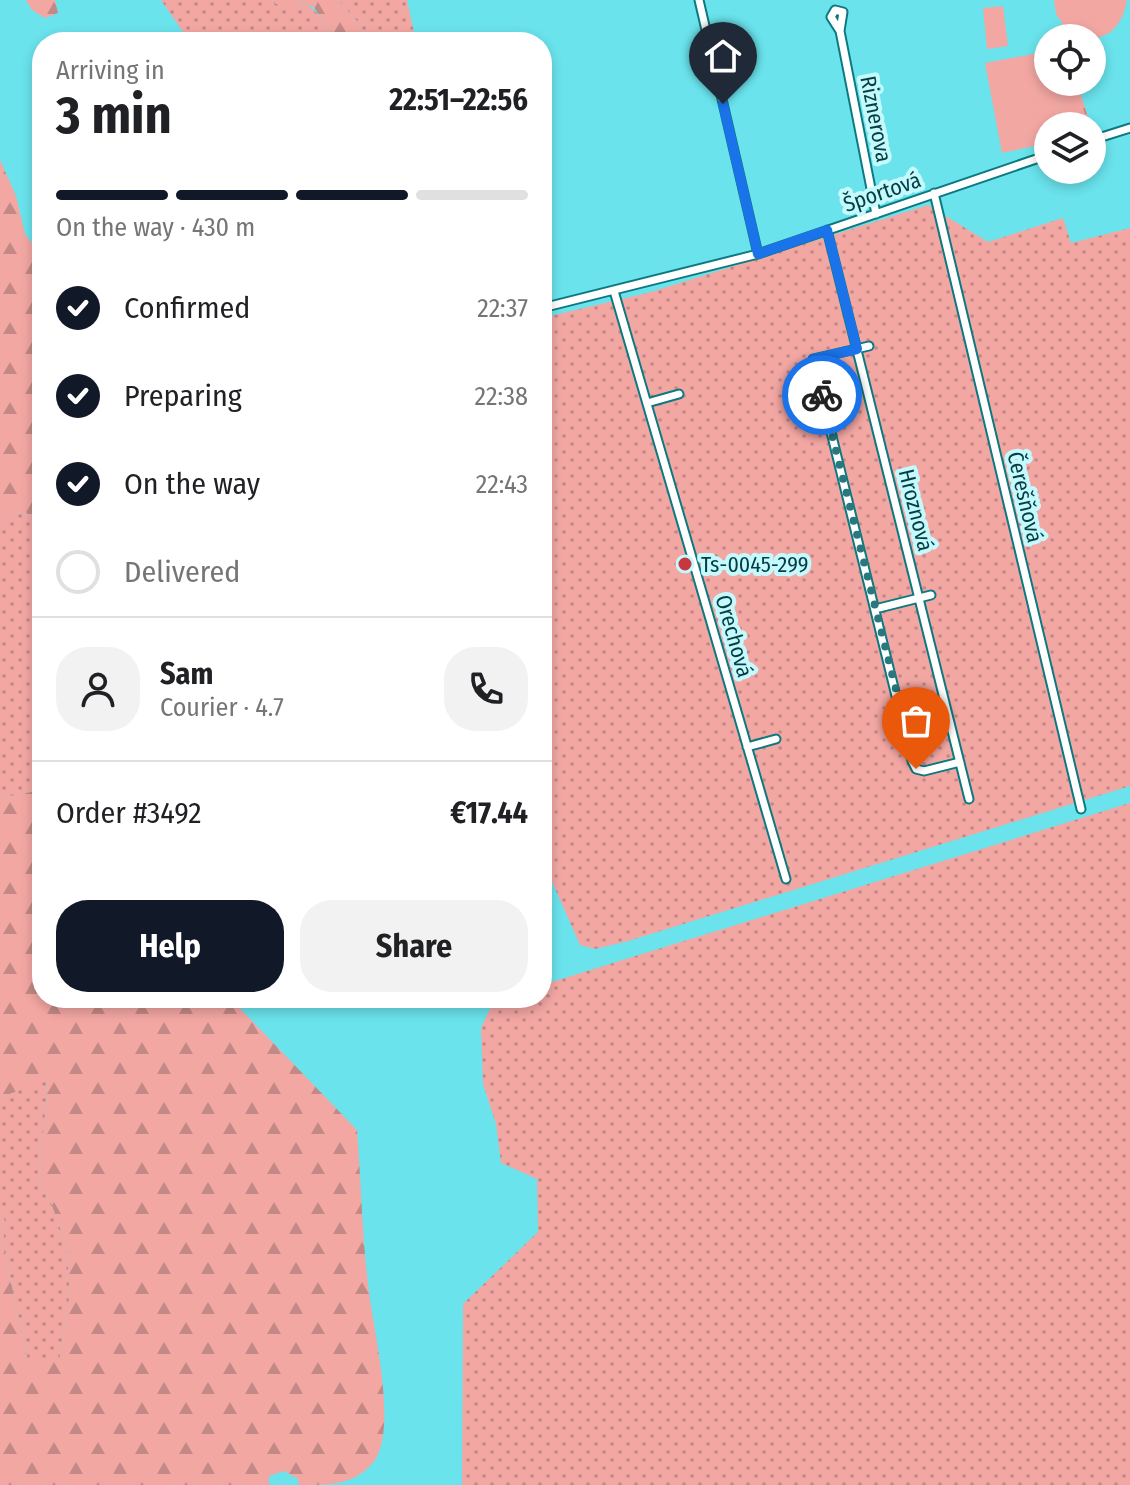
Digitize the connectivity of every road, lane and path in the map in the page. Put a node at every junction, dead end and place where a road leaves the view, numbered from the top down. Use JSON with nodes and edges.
{"nodes":[{"id":1,"x":699,"y":0,"type":"edge"},
{"id":2,"x":840,"y":31,"type":"dead end"},
{"id":3,"x":1130,"y":128,"type":"edge"},
{"id":4,"x":1106,"y":136,"type":"edge"},
{"id":5,"x":1034,"y":160,"type":"edge"},
{"id":6,"x":934,"y":193,"type":"junction"},
{"id":7,"x":876,"y":214,"type":"junction"},
{"id":8,"x":827,"y":230,"type":"junction"},
{"id":9,"x":758,"y":254,"type":"junction"},
{"id":10,"x":614,"y":291,"type":"junction"},
{"id":11,"x":552,"y":306,"type":"edge"},
{"id":12,"x":869,"y":346,"type":"dead end"},
{"id":13,"x":857,"y":349,"type":"junction"},
{"id":14,"x":679,"y":394,"type":"dead end"},
{"id":15,"x":647,"y":403,"type":"junction"},
{"id":16,"x":931,"y":595,"type":"dead end"},
{"id":17,"x":919,"y":598,"type":"junction"},
{"id":18,"x":875,"y":609,"type":"junction"},
{"id":19,"x":776,"y":739,"type":"dead end"},
{"id":20,"x":747,"y":747,"type":"junction"},
{"id":21,"x":960,"y":762,"type":"junction"},
{"id":22,"x":969,"y":799,"type":"dead end"},
{"id":23,"x":1081,"y":809,"type":"dead end"},
{"id":24,"x":786,"y":879,"type":"dead end"}],
"edges":[{"from":1,"to":9,"type":"street"},
{"from":2,"to":7,"type":"street","name":"Riznerova"},
{"from":3,"to":4,"type":"street"},
{"from":5,"to":6,"type":"street","name":"Športová"},
{"from":6,"to":7,"type":"street","name":"Športová"},
{"from":6,"to":23,"type":"street","name":"Čerešňová"},
{"from":7,"to":8,"type":"street","name":"Športová"},
{"from":8,"to":9,"type":"street","name":"Športová"},
{"from":8,"to":13,"type":"street","name":"Hroznová"},
{"from":9,"to":10,"type":"street","name":"Športová"},
{"from":10,"to":11,"type":"street","name":"Športová"},
{"from":10,"to":15,"type":"street","name":"Orechová"},
{"from":12,"to":13,"type":"street"},
{"from":13,"to":17,"type":"street","name":"Hroznová"},
{"from":13,"to":18,"type":"street"},
{"from":14,"to":15,"type":"street"},
{"from":15,"to":20,"type":"street","name":"Orechová"},
{"from":16,"to":17,"type":"street"},
{"from":17,"to":18,"type":"street"},
{"from":17,"to":21,"type":"street","name":"Hroznová"},
{"from":18,"to":21,"type":"street"},
{"from":19,"to":20,"type":"street"},
{"from":20,"to":24,"type":"street","name":"Orechová"},
{"from":21,"to":22,"type":"street","name":"Hroznová"}]}
